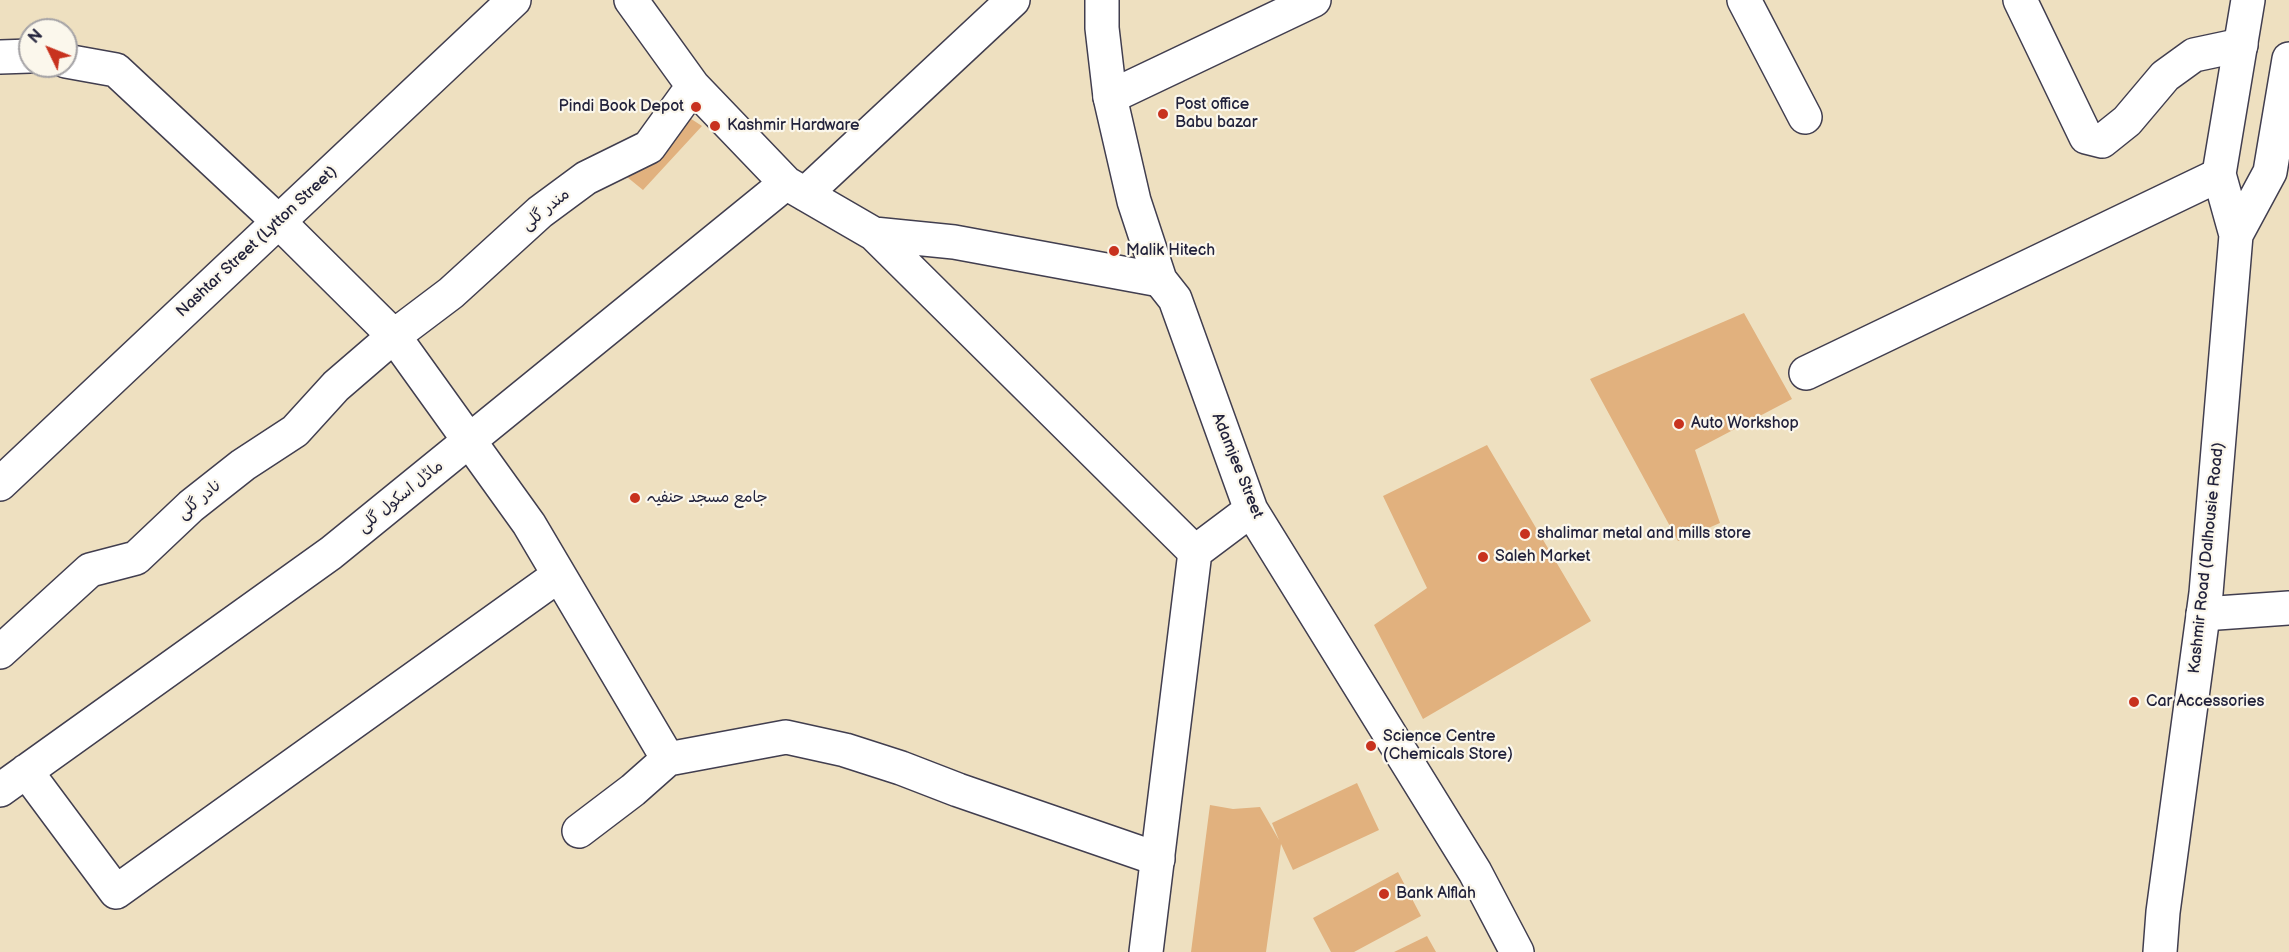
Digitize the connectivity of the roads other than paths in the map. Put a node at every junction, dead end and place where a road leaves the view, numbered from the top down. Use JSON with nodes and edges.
{"nodes":[{"id":1,"x":514,"y":0,"type":"edge"},
{"id":2,"x":632,"y":0,"type":"edge"},
{"id":3,"x":1013,"y":0,"type":"edge"},
{"id":4,"x":1102,"y":0,"type":"edge"},
{"id":5,"x":1314,"y":0,"type":"edge"},
{"id":6,"x":1744,"y":0,"type":"edge"},
{"id":7,"x":2020,"y":0,"type":"edge"},
{"id":8,"x":2248,"y":0,"type":"edge"},
{"id":9,"x":2241,"y":45,"type":"junction"},
{"id":10,"x":18,"y":56,"type":"edge"},
{"id":11,"x":0,"y":57,"type":"edge"},
{"id":12,"x":78,"y":63,"type":"edge"},
{"id":13,"x":2288,"y":79,"type":"edge"},
{"id":14,"x":693,"y":86,"type":"junction"},
{"id":15,"x":1110,"y":97,"type":"junction"},
{"id":16,"x":1805,"y":117,"type":"dead end"},
{"id":17,"x":2219,"y":175,"type":"junction"},
{"id":18,"x":795,"y":188,"type":"junction"},
{"id":19,"x":279,"y":222,"type":"junction"},
{"id":20,"x":874,"y":234,"type":"junction"},
{"id":21,"x":2236,"y":235,"type":"junction"},
{"id":22,"x":1160,"y":280,"type":"junction"},
{"id":23,"x":394,"y":336,"type":"junction"},
{"id":24,"x":1806,"y":373,"type":"dead end"},
{"id":25,"x":470,"y":440,"type":"junction"},
{"id":26,"x":0,"y":484,"type":"edge"},
{"id":27,"x":1251,"y":510,"type":"junction"},
{"id":28,"x":1195,"y":552,"type":"junction"},
{"id":29,"x":559,"y":575,"type":"junction"},
{"id":30,"x":2289,"y":608,"type":"edge"},
{"id":31,"x":2203,"y":614,"type":"junction"},
{"id":32,"x":0,"y":652,"type":"edge"},
{"id":33,"x":668,"y":759,"type":"junction"},
{"id":34,"x":26,"y":771,"type":"junction"},
{"id":35,"x":0,"y":790,"type":"edge"},
{"id":36,"x":579,"y":831,"type":"dead end"},
{"id":37,"x":1158,"y":859,"type":"junction"},
{"id":38,"x":1146,"y":952,"type":"edge"},
{"id":39,"x":1517,"y":952,"type":"edge"},
{"id":40,"x":2160,"y":952,"type":"edge"}],
"edges":[{"from":1,"to":19,"type":"street","name":"Nashtar Street (Lytton Street)"},
{"from":2,"to":14,"type":"street"},
{"from":3,"to":18,"type":"street","name":"ماڈل اسکول گلی"},
{"from":4,"to":15,"type":"street","name":"Adamjee Street"},
{"from":5,"to":15,"type":"street"},
{"from":6,"to":16,"type":"street"},
{"from":7,"to":9,"type":"street"},
{"from":8,"to":9,"type":"street","name":"Kashmir Road (Dalhousie Road)"},
{"from":9,"to":17,"type":"street","name":"Kashmir Road (Dalhousie Road)"},
{"from":10,"to":11,"type":"street"},
{"from":12,"to":19,"type":"street"},
{"from":13,"to":21,"type":"street","name":"Kashmir Road (Dalhousie Road)"},
{"from":14,"to":18,"type":"street"},
{"from":14,"to":23,"type":"street","name":"مندر گلی"},
{"from":15,"to":22,"type":"street","name":"Adamjee Street"},
{"from":17,"to":21,"type":"street","name":"Kashmir Road (Dalhousie Road)"},
{"from":17,"to":24,"type":"street"},
{"from":18,"to":20,"type":"street"},
{"from":18,"to":25,"type":"street","name":"ماڈل اسکول گلی"},
{"from":19,"to":23,"type":"street"},
{"from":19,"to":26,"type":"street","name":"Nashtar Street (Lytton Street)"},
{"from":20,"to":22,"type":"street"},
{"from":20,"to":28,"type":"street"},
{"from":21,"to":31,"type":"street","name":"Kashmir Road (Dalhousie Road)"},
{"from":22,"to":27,"type":"street","name":"Adamjee Street"},
{"from":23,"to":25,"type":"street"},
{"from":23,"to":32,"type":"street","name":"نادر گلی"},
{"from":25,"to":29,"type":"street"},
{"from":25,"to":34,"type":"street","name":"ماڈل اسکول گلی"},
{"from":27,"to":28,"type":"street"},
{"from":27,"to":39,"type":"street","name":"Adamjee Street"},
{"from":28,"to":37,"type":"street"},
{"from":29,"to":33,"type":"street"},
{"from":29,"to":34,"type":"street"},
{"from":30,"to":31,"type":"street"},
{"from":31,"to":40,"type":"street","name":"Kashmir Road (Dalhousie Road)"},
{"from":33,"to":36,"type":"street"},
{"from":33,"to":37,"type":"street"},
{"from":34,"to":35,"type":"street","name":"ماڈل اسکول گلی"},
{"from":37,"to":38,"type":"street"}]}
